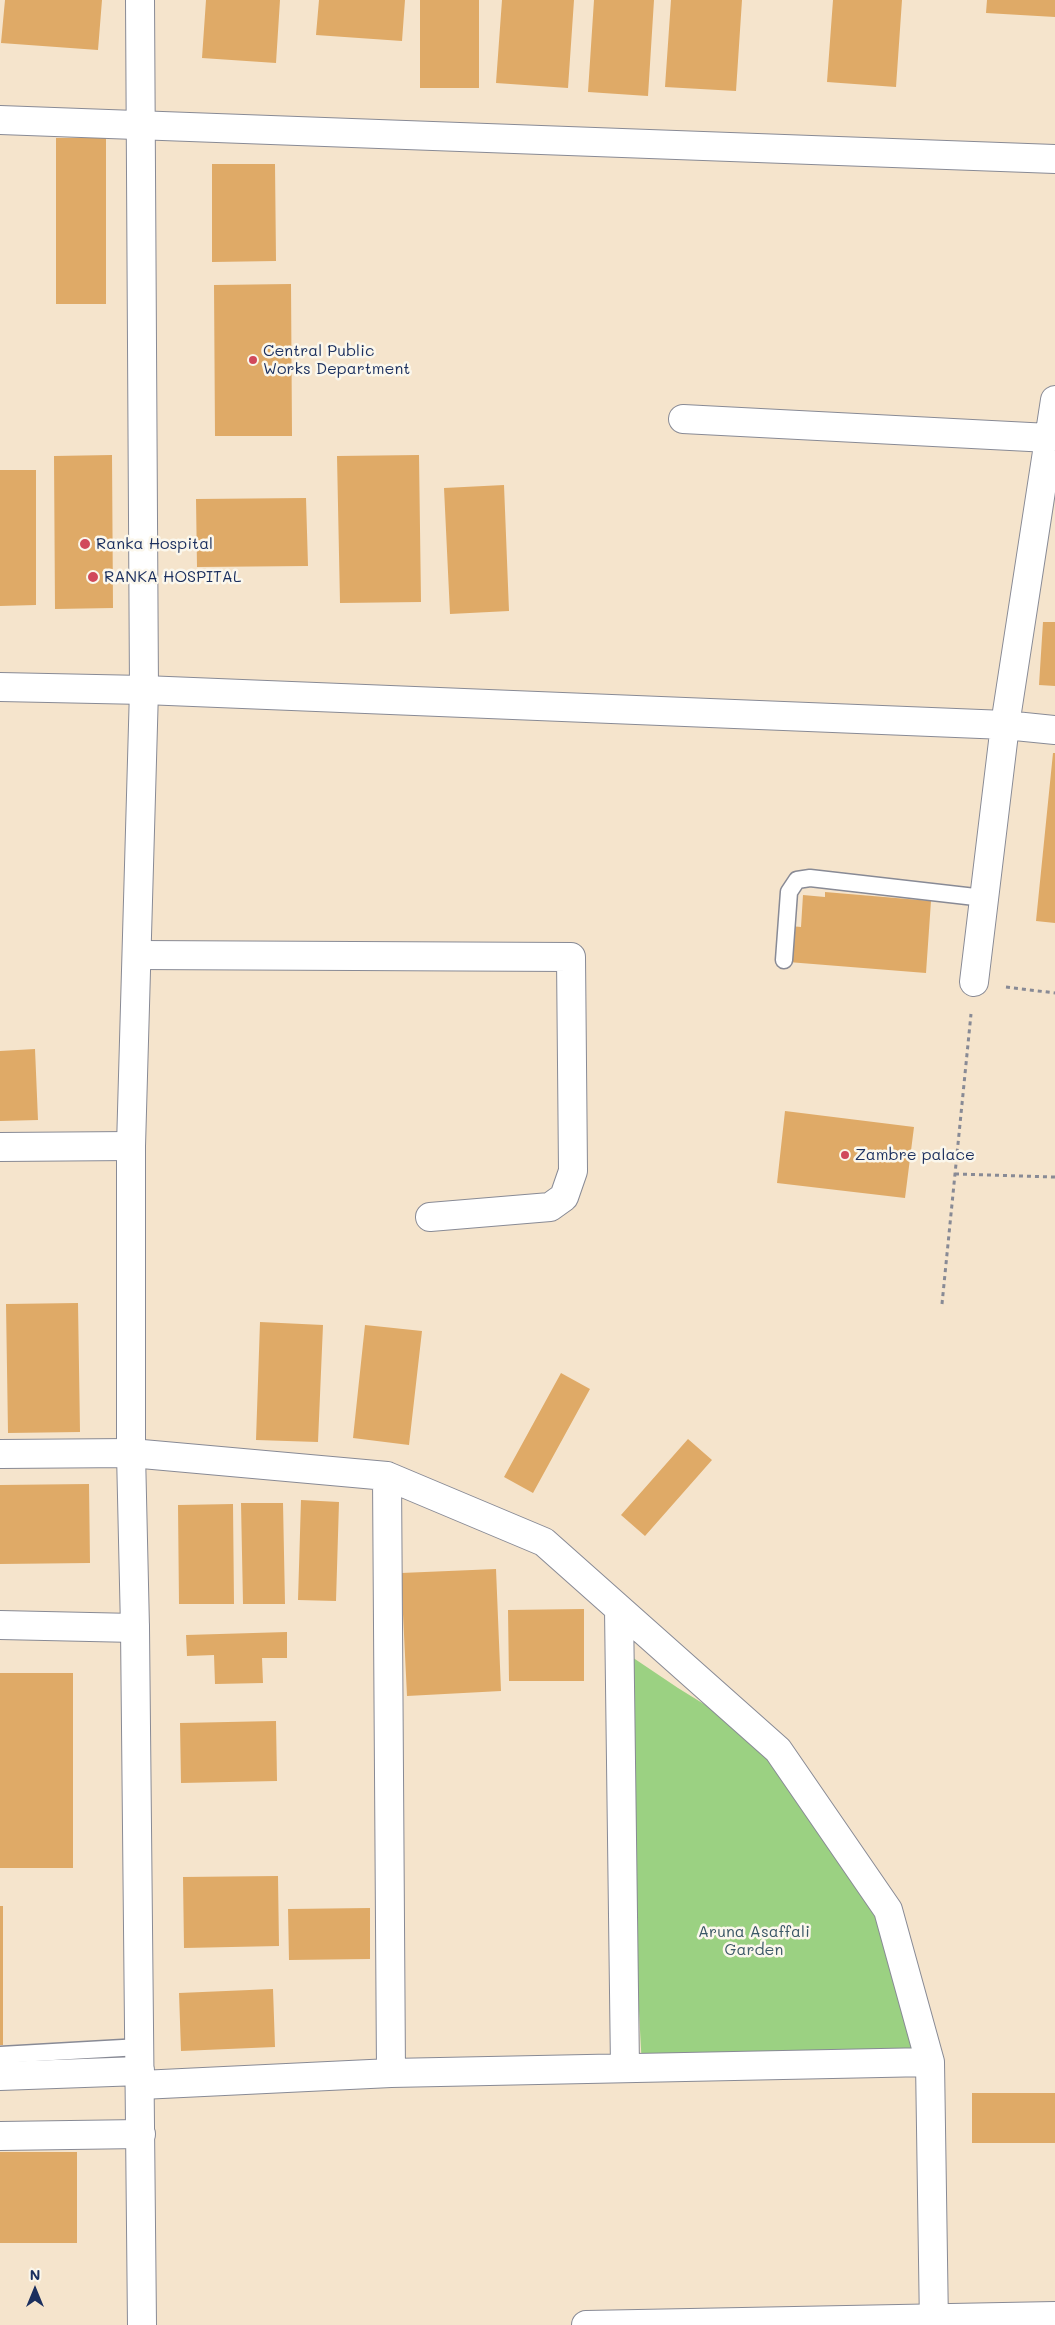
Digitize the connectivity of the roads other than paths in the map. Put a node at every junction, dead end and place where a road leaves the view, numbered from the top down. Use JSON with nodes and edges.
{"nodes":[{"id":1,"x":140,"y":0,"type":"edge"},
{"id":2,"x":0,"y":120,"type":"edge"},
{"id":3,"x":141,"y":125,"type":"junction"},
{"id":4,"x":1055,"y":160,"type":"edge"},
{"id":5,"x":1055,"y":400,"type":"edge"},
{"id":6,"x":683,"y":419,"type":"dead end"},
{"id":7,"x":1049,"y":438,"type":"junction"},
{"id":8,"x":0,"y":687,"type":"edge"},
{"id":9,"x":144,"y":690,"type":"junction"},
{"id":10,"x":1005,"y":726,"type":"junction"},
{"id":11,"x":1055,"y":730,"type":"edge"},
{"id":12,"x":984,"y":898,"type":"junction"},
{"id":13,"x":137,"y":955,"type":"junction"},
{"id":14,"x":784,"y":960,"type":"dead end"},
{"id":15,"x":974,"y":982,"type":"road end"},
{"id":16,"x":0,"y":1146,"type":"edge"},
{"id":17,"x":131,"y":1146,"type":"junction"},
{"id":18,"x":430,"y":1217,"type":"dead end"},
{"id":19,"x":132,"y":1453,"type":"junction"},
{"id":20,"x":0,"y":1454,"type":"edge"},
{"id":21,"x":387,"y":1476,"type":"junction"},
{"id":22,"x":619,"y":1609,"type":"junction"},
{"id":23,"x":0,"y":1625,"type":"edge"},
{"id":24,"x":136,"y":1628,"type":"junction"},
{"id":25,"x":0,"y":2055,"type":"edge"},
{"id":26,"x":930,"y":2062,"type":"junction"},
{"id":27,"x":140,"y":2068,"type":"junction"},
{"id":28,"x":625,"y":2068,"type":"junction"},
{"id":29,"x":391,"y":2073,"type":"junction"},
{"id":30,"x":0,"y":2076,"type":"edge"},
{"id":31,"x":141,"y":2134,"type":"junction"},
{"id":32,"x":0,"y":2136,"type":"edge"},
{"id":33,"x":1055,"y":2316,"type":"edge"},
{"id":34,"x":934,"y":2322,"type":"edge"},
{"id":35,"x":142,"y":2325,"type":"edge"},
{"id":36,"x":586,"y":2325,"type":"edge"}],
"edges":[{"from":1,"to":3,"type":"street"},
{"from":2,"to":3,"type":"street"},
{"from":3,"to":4,"type":"street"},
{"from":3,"to":9,"type":"street"},
{"from":5,"to":7,"type":"street"},
{"from":6,"to":7,"type":"street"},
{"from":7,"to":10,"type":"street"},
{"from":8,"to":9,"type":"street"},
{"from":9,"to":10,"type":"street"},
{"from":9,"to":13,"type":"street"},
{"from":10,"to":11,"type":"street"},
{"from":10,"to":12,"type":"street"},
{"from":12,"to":14,"type":"lane"},
{"from":12,"to":15,"type":"street"},
{"from":13,"to":17,"type":"street"},
{"from":13,"to":18,"type":"street"},
{"from":16,"to":17,"type":"street"},
{"from":17,"to":19,"type":"street"},
{"from":19,"to":20,"type":"street"},
{"from":19,"to":21,"type":"street"},
{"from":19,"to":24,"type":"street"},
{"from":21,"to":22,"type":"street"},
{"from":21,"to":29,"type":"street"},
{"from":22,"to":26,"type":"street"},
{"from":22,"to":28,"type":"street"},
{"from":23,"to":24,"type":"street"},
{"from":24,"to":27,"type":"street"},
{"from":25,"to":27,"type":"lane"},
{"from":26,"to":28,"type":"street"},
{"from":26,"to":34,"type":"street"},
{"from":27,"to":29,"type":"street"},
{"from":27,"to":30,"type":"street"},
{"from":27,"to":31,"type":"street"},
{"from":28,"to":29,"type":"street"},
{"from":31,"to":32,"type":"street"},
{"from":31,"to":35,"type":"street"},
{"from":33,"to":34,"type":"street"},
{"from":34,"to":36,"type":"street"}]}
